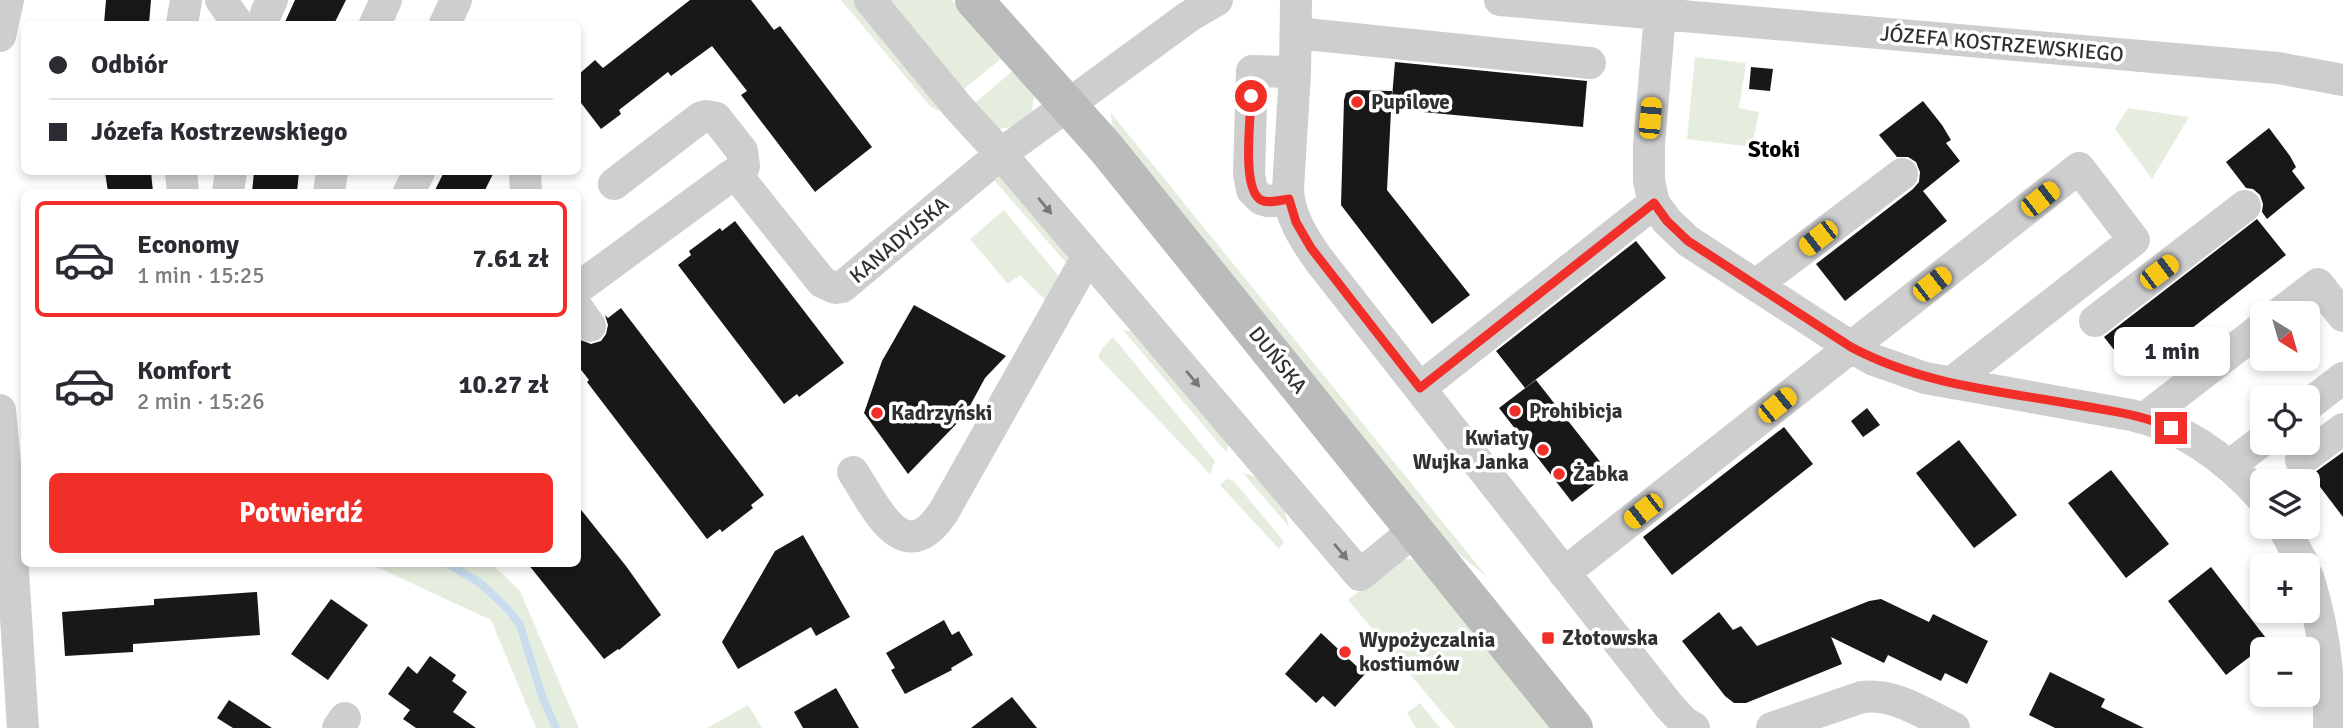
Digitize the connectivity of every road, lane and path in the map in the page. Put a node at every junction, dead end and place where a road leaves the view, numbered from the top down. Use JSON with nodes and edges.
{"nodes":[{"id":1,"x":8,"y":0,"type":"edge"},
{"id":2,"x":186,"y":0,"type":"edge"},
{"id":3,"x":221,"y":0,"type":"edge"},
{"id":4,"x":386,"y":0,"type":"edge"},
{"id":5,"x":456,"y":0,"type":"edge"},
{"id":6,"x":870,"y":0,"type":"edge"},
{"id":7,"x":974,"y":0,"type":"edge"},
{"id":8,"x":1217,"y":0,"type":"edge"},
{"id":9,"x":1296,"y":0,"type":"edge"},
{"id":10,"x":1500,"y":0,"type":"edge"},
{"id":11,"x":1605,"y":4,"type":"edge"},
{"id":12,"x":259,"y":13,"type":"edge"},
{"id":13,"x":1660,"y":14,"type":"junction"},
{"id":14,"x":182,"y":21,"type":"edge"},
{"id":15,"x":376,"y":21,"type":"edge"},
{"id":16,"x":446,"y":21,"type":"edge"},
{"id":17,"x":1296,"y":33,"type":"junction"},
{"id":18,"x":0,"y":36,"type":"edge"},
{"id":19,"x":1590,"y":63,"type":"dead end"},
{"id":20,"x":1295,"y":72,"type":"junction"},
{"id":21,"x":2343,"y":80,"type":"edge"},
{"id":22,"x":1068,"y":104,"type":"junction"},
{"id":23,"x":1001,"y":154,"type":"junction"},
{"id":24,"x":1902,"y":174,"type":"dead end"},
{"id":25,"x":739,"y":178,"type":"junction"},
{"id":26,"x":614,"y":184,"type":"dead end"},
{"id":27,"x":1289,"y":199,"type":"junction"},
{"id":28,"x":1654,"y":203,"type":"junction"},
{"id":29,"x":2245,"y":206,"type":"dead end"},
{"id":30,"x":2134,"y":240,"type":"junction"},
{"id":31,"x":1088,"y":256,"type":"junction"},
{"id":32,"x":2159,"y":272,"type":"junction"},
{"id":33,"x":1756,"y":285,"type":"junction"},
{"id":34,"x":581,"y":286,"type":"edge"},
{"id":35,"x":2296,"y":301,"type":"edge"},
{"id":36,"x":2343,"y":316,"type":"edge"},
{"id":37,"x":2095,"y":321,"type":"dead end"},
{"id":38,"x":2250,"y":337,"type":"edge"},
{"id":39,"x":1851,"y":347,"type":"junction"},
{"id":40,"x":2343,"y":378,"type":"edge"},
{"id":41,"x":1951,"y":383,"type":"junction"},
{"id":42,"x":1420,"y":388,"type":"junction"},
{"id":43,"x":2320,"y":396,"type":"edge"},
{"id":44,"x":0,"y":410,"type":"edge"},
{"id":45,"x":2145,"y":418,"type":"junction"},
{"id":46,"x":2326,"y":430,"type":"edge"},
{"id":47,"x":2250,"y":450,"type":"edge"},
{"id":48,"x":2301,"y":460,"type":"dead end"},
{"id":49,"x":2229,"y":466,"type":"junction"},
{"id":50,"x":853,"y":471,"type":"dead end"},
{"id":51,"x":2250,"y":486,"type":"edge"},
{"id":52,"x":17,"y":506,"type":"edge"},
{"id":53,"x":1415,"y":530,"type":"junction"},
{"id":54,"x":1564,"y":573,"type":"junction"},
{"id":55,"x":2320,"y":617,"type":"edge"},
{"id":56,"x":2334,"y":654,"type":"edge"},
{"id":57,"x":23,"y":728,"type":"edge"},
{"id":58,"x":1573,"y":728,"type":"edge"},
{"id":59,"x":1694,"y":728,"type":"edge"},
{"id":60,"x":1772,"y":728,"type":"edge"},
{"id":61,"x":1954,"y":728,"type":"edge"},
{"id":62,"x":2329,"y":728,"type":"edge"}],
"edges":[{"from":1,"to":18,"type":"street"},
{"from":2,"to":14,"type":"street"},
{"from":3,"to":12,"type":"street"},
{"from":4,"to":15,"type":"street"},
{"from":5,"to":16,"type":"street"},
{"from":6,"to":23,"type":"street"},
{"from":7,"to":22,"type":"street","name":"DUŃSKA"},
{"from":8,"to":22,"type":"street"},
{"from":9,"to":17,"type":"street"},
{"from":10,"to":11,"type":"street","name":"JÓZEFA KOSTRZEWSKIEGO"},
{"from":11,"to":13,"type":"street","name":"JÓZEFA KOSTRZEWSKIEGO"},
{"from":13,"to":21,"type":"street","name":"JÓZEFA KOSTRZEWSKIEGO"},
{"from":13,"to":28,"type":"street"},
{"from":17,"to":19,"type":"street"},
{"from":17,"to":20,"type":"street"},
{"from":20,"to":27,"type":"street"},
{"from":20,"to":27,"type":"street"},
{"from":22,"to":23,"type":"street"},
{"from":22,"to":53,"type":"street","name":"DUŃSKA"},
{"from":23,"to":25,"type":"street","name":"KANADYJSKA"},
{"from":23,"to":31,"type":"street","one_way":true},
{"from":24,"to":33,"type":"street"},
{"from":25,"to":26,"type":"street"},
{"from":25,"to":34,"type":"street"},
{"from":27,"to":42,"type":"street"},
{"from":28,"to":33,"type":"street"},
{"from":28,"to":42,"type":"street"},
{"from":29,"to":32,"type":"street"},
{"from":30,"to":32,"type":"street"},
{"from":30,"to":39,"type":"street"},
{"from":30,"to":41,"type":"street"},
{"from":31,"to":50,"type":"street"},
{"from":31,"to":53,"type":"street","one_way":true},
{"from":32,"to":37,"type":"street"},
{"from":33,"to":39,"type":"street"},
{"from":35,"to":36,"type":"street"},
{"from":38,"to":45,"type":"street"},
{"from":39,"to":41,"type":"street"},
{"from":39,"to":54,"type":"street"},
{"from":40,"to":43,"type":"street"},
{"from":41,"to":45,"type":"street"},
{"from":42,"to":54,"type":"street"},
{"from":44,"to":52,"type":"street"},
{"from":45,"to":49,"type":"street"},
{"from":46,"to":48,"type":"street"},
{"from":47,"to":49,"type":"street"},
{"from":49,"to":51,"type":"street"},
{"from":52,"to":57,"type":"street"},
{"from":53,"to":58,"type":"street","name":"DUŃSKA"},
{"from":54,"to":59,"type":"street"},
{"from":55,"to":56,"type":"street"},
{"from":56,"to":62,"type":"street"},
{"from":60,"to":61,"type":"street"}]}
